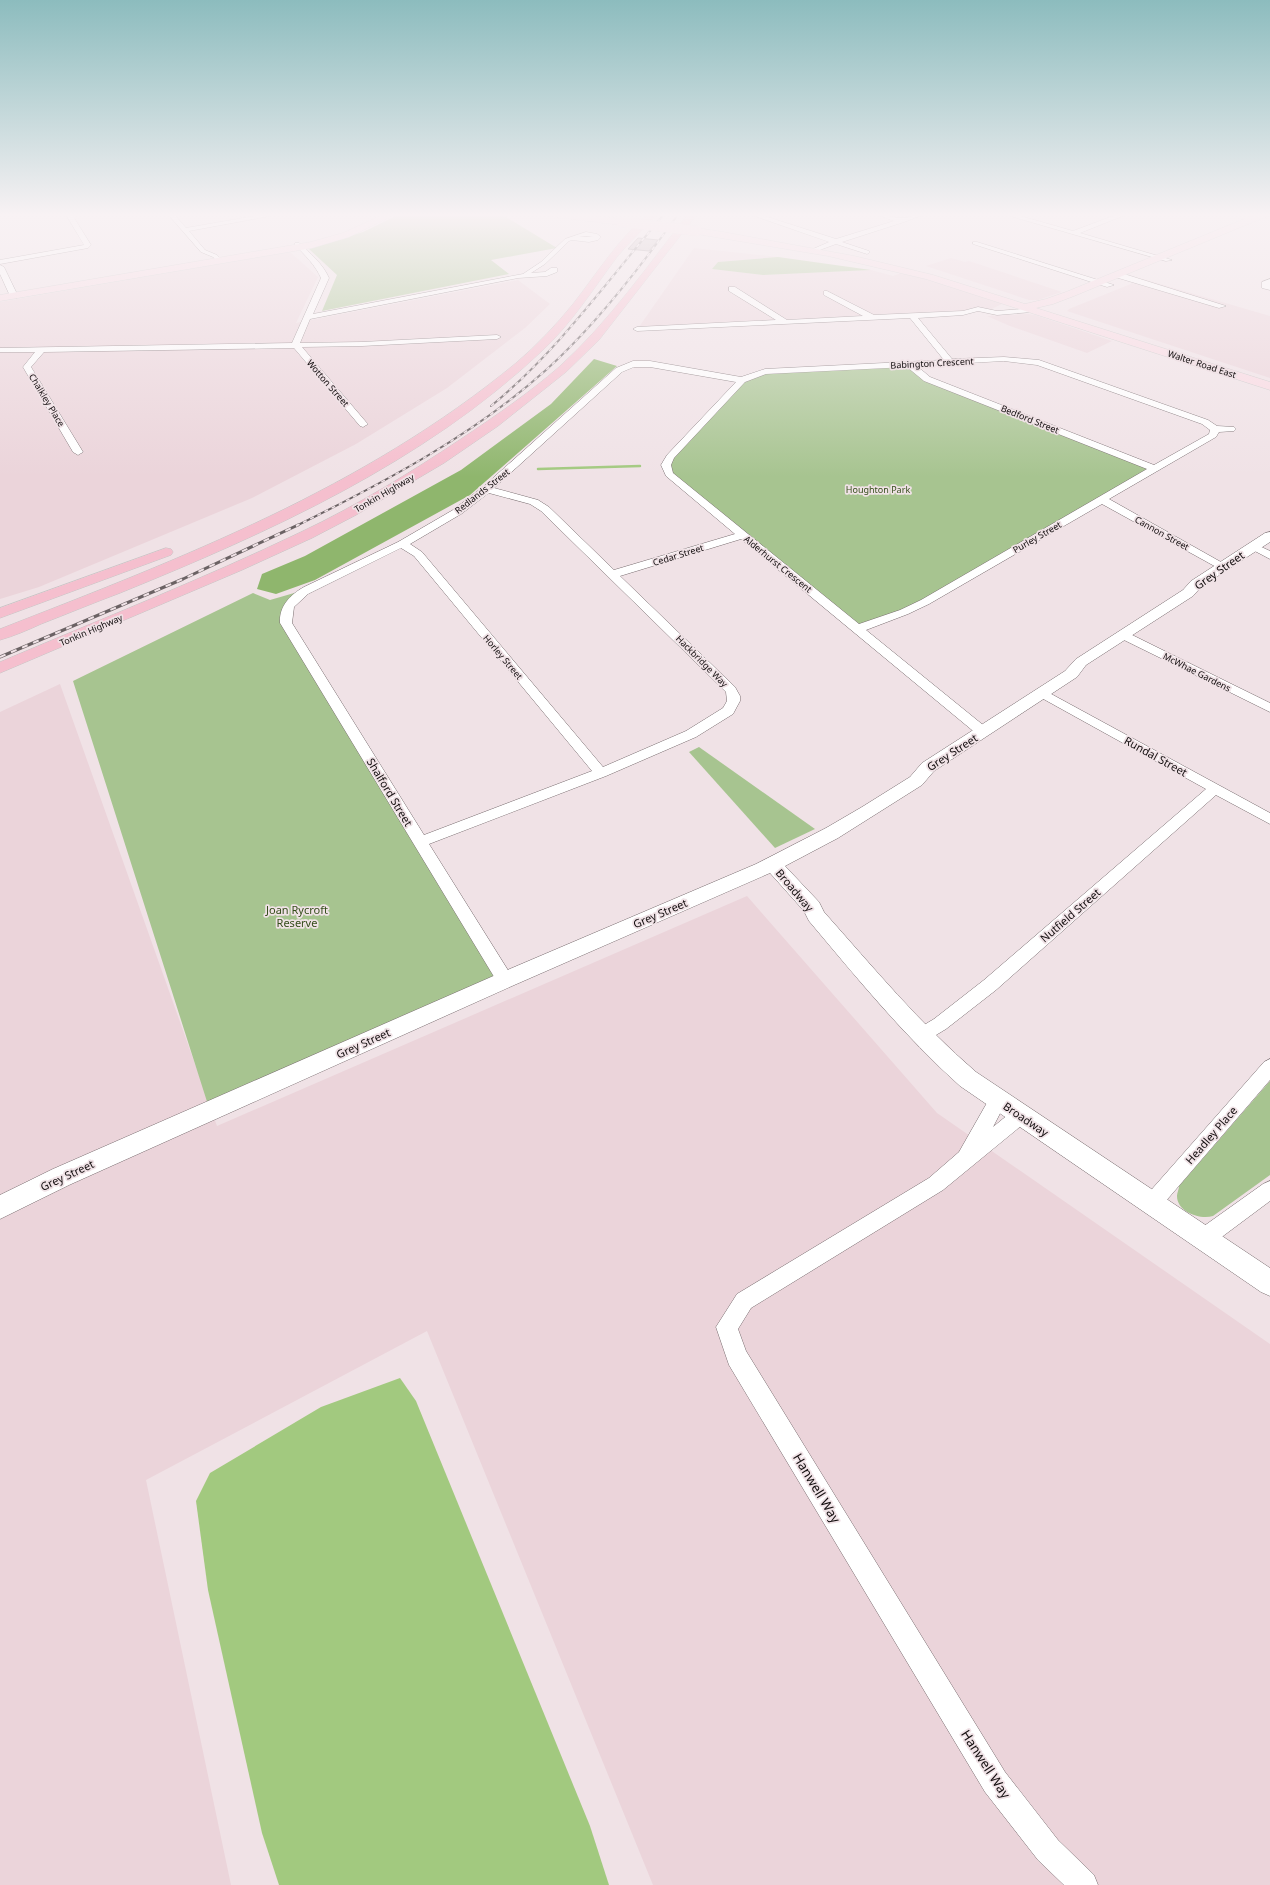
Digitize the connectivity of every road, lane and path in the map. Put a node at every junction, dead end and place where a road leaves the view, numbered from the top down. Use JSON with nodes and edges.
{"nodes":[{"id":1,"x":1001,"y":300,"type":"edge"},
{"id":2,"x":314,"y":301,"type":"edge"},
{"id":3,"x":390,"y":301,"type":"edge"},
{"id":4,"x":579,"y":301,"type":"edge"},
{"id":5,"x":624,"y":301,"type":"edge"},
{"id":6,"x":750,"y":301,"type":"edge"},
{"id":7,"x":842,"y":301,"type":"edge"},
{"id":8,"x":1005,"y":301,"type":"edge"},
{"id":9,"x":1014,"y":301,"type":"edge"},
{"id":10,"x":1051,"y":301,"type":"edge"},
{"id":11,"x":1068,"y":301,"type":"joint"},
{"id":12,"x":1205,"y":301,"type":"edge"},
{"id":13,"x":1222,"y":306,"type":"dead end"},
{"id":14,"x":1032,"y":307,"type":"junction"},
{"id":15,"x":989,"y":311,"type":"junction"},
{"id":16,"x":1059,"y":314,"type":"junction"},
{"id":17,"x":912,"y":316,"type":"junction"},
{"id":18,"x":307,"y":317,"type":"junction"},
{"id":19,"x":872,"y":317,"type":"junction"},
{"id":20,"x":785,"y":322,"type":"junction"},
{"id":21,"x":637,"y":328,"type":"dead end"},
{"id":22,"x":1111,"y":334,"type":"junction"},
{"id":23,"x":497,"y":337,"type":"dead end"},
{"id":24,"x":296,"y":346,"type":"junction"},
{"id":25,"x":0,"y":350,"type":"edge"},
{"id":26,"x":40,"y":350,"type":"junction"},
{"id":27,"x":950,"y":362,"type":"junction"},
{"id":28,"x":633,"y":364,"type":"joint"},
{"id":29,"x":909,"y":364,"type":"junction"},
{"id":30,"x":742,"y":380,"type":"junction"},
{"id":31,"x":1270,"y":386,"type":"edge"},
{"id":32,"x":482,"y":395,"type":"junction"},
{"id":33,"x":363,"y":424,"type":"dead end"},
{"id":34,"x":1231,"y":428,"type":"dead end"},
{"id":35,"x":1214,"y":432,"type":"junction"},
{"id":36,"x":78,"y":452,"type":"dead end"},
{"id":37,"x":1154,"y":469,"type":"junction"},
{"id":38,"x":487,"y":489,"type":"junction"},
{"id":39,"x":1103,"y":500,"type":"junction"},
{"id":40,"x":269,"y":508,"type":"dead end"},
{"id":41,"x":743,"y":536,"type":"junction"},
{"id":42,"x":1270,"y":536,"type":"edge"},
{"id":43,"x":402,"y":544,"type":"junction"},
{"id":44,"x":1253,"y":546,"type":"junction"},
{"id":45,"x":177,"y":547,"type":"dead end"},
{"id":46,"x":1270,"y":556,"type":"edge"},
{"id":47,"x":1222,"y":566,"type":"junction"},
{"id":48,"x":614,"y":574,"type":"junction"},
{"id":49,"x":290,"y":603,"type":"joint"},
{"id":50,"x":0,"y":614,"type":"edge"},
{"id":51,"x":857,"y":629,"type":"junction"},
{"id":52,"x":0,"y":635,"type":"edge"},
{"id":53,"x":1124,"y":635,"type":"junction"},
{"id":54,"x":3,"y":675,"type":"edge"},
{"id":55,"x":1042,"y":693,"type":"junction"},
{"id":56,"x":1270,"y":708,"type":"edge"},
{"id":57,"x":983,"y":732,"type":"junction"},
{"id":58,"x":601,"y":774,"type":"junction"},
{"id":59,"x":1215,"y":789,"type":"junction"},
{"id":60,"x":1270,"y":818,"type":"edge"},
{"id":61,"x":420,"y":842,"type":"junction"},
{"id":62,"x":768,"y":866,"type":"junction"},
{"id":63,"x":504,"y":980,"type":"junction"},
{"id":64,"x":920,"y":1036,"type":"junction"},
{"id":65,"x":1270,"y":1067,"type":"edge"},
{"id":66,"x":998,"y":1100,"type":"junction"},
{"id":67,"x":1021,"y":1115,"type":"junction"},
{"id":68,"x":966,"y":1158,"type":"junction"},
{"id":69,"x":1270,"y":1190,"type":"edge"},
{"id":70,"x":1152,"y":1204,"type":"junction"},
{"id":71,"x":0,"y":1207,"type":"edge"},
{"id":72,"x":1204,"y":1238,"type":"junction"},
{"id":73,"x":1270,"y":1283,"type":"edge"},
{"id":74,"x":1084,"y":1885,"type":"edge"}],
"edges":[{"from":1,"to":15,"type":"main road"},
{"from":2,"to":18,"type":"street"},
{"from":3,"to":18,"type":"street"},
{"from":4,"to":32,"type":"highway"},
{"from":5,"to":54,"type":"highway","name":"Tonkin Highway"},
{"from":6,"to":20,"type":"street"},
{"from":7,"to":19,"type":"street"},
{"from":8,"to":14,"type":"main road"},
{"from":9,"to":14,"type":"main road"},
{"from":10,"to":14,"type":"main road"},
{"from":11,"to":14,"type":"main road"},
{"from":11,"to":16,"type":"main road"},
{"from":12,"to":13,"type":"street"},
{"from":14,"to":15,"type":"street"},
{"from":14,"to":16,"type":"main road","name":"Walter Road East"},
{"from":14,"to":22,"type":"main road","name":"Walter Road East"},
{"from":15,"to":17,"type":"street"},
{"from":16,"to":22,"type":"main road","name":"Walter Road East"},
{"from":17,"to":19,"type":"street"},
{"from":17,"to":27,"type":"street"},
{"from":18,"to":24,"type":"street"},
{"from":19,"to":20,"type":"street"},
{"from":20,"to":21,"type":"street"},
{"from":22,"to":31,"type":"main road","name":"Walter Road East"},
{"from":23,"to":24,"type":"street"},
{"from":24,"to":26,"type":"street"},
{"from":24,"to":33,"type":"street","name":"Wotton Street"},
{"from":25,"to":26,"type":"street"},
{"from":26,"to":36,"type":"street","name":"Chalkley Place"},
{"from":27,"to":29,"type":"street","name":"Babington Crescent"},
{"from":27,"to":35,"type":"street","name":"Babington Crescent"},
{"from":28,"to":30,"type":"street","name":"Babington Crescent"},
{"from":28,"to":38,"type":"street","name":"Redlands Street"},
{"from":29,"to":30,"type":"street","name":"Babington Crescent"},
{"from":29,"to":37,"type":"street","name":"Bedford Street"},
{"from":30,"to":41,"type":"street","name":"Alderhurst Crescent"},
{"from":32,"to":40,"type":"highway"},
{"from":32,"to":52,"type":"highway"},
{"from":34,"to":35,"type":"street"},
{"from":35,"to":37,"type":"street","name":"Purley Street"},
{"from":37,"to":39,"type":"street","name":"Purley Street"},
{"from":38,"to":43,"type":"street","name":"Redlands Street"},
{"from":38,"to":48,"type":"street","name":"Hackbridge Way"},
{"from":39,"to":47,"type":"street","name":"Cannon Street"},
{"from":39,"to":51,"type":"street","name":"Purley Street"},
{"from":41,"to":48,"type":"street","name":"Cedar Street"},
{"from":41,"to":51,"type":"street","name":"Alderhurst Crescent"},
{"from":42,"to":44,"type":"street","name":"Grey Street"},
{"from":43,"to":49,"type":"street","name":"Redlands Street"},
{"from":43,"to":58,"type":"street","name":"Horley Street"},
{"from":44,"to":46,"type":"street"},
{"from":44,"to":47,"type":"street","name":"Grey Street"},
{"from":45,"to":50,"type":"highway"},
{"from":47,"to":53,"type":"street","name":"Grey Street"},
{"from":48,"to":58,"type":"street","name":"Hackbridge Way"},
{"from":49,"to":61,"type":"street","name":"Shalford Street"},
{"from":51,"to":57,"type":"street","name":"Alderhurst Crescent"},
{"from":53,"to":55,"type":"street","name":"Grey Street"},
{"from":53,"to":56,"type":"street","name":"McWhae Gardens"},
{"from":55,"to":57,"type":"street","name":"Grey Street"},
{"from":55,"to":59,"type":"street","name":"Rundal Street"},
{"from":57,"to":62,"type":"street","name":"Grey Street"},
{"from":58,"to":61,"type":"street","name":"Hackbridge Way"},
{"from":59,"to":60,"type":"street","name":"Rundal Street"},
{"from":59,"to":64,"type":"street","name":"Nutfield Street"},
{"from":61,"to":63,"type":"street","name":"Shalford Street"},
{"from":62,"to":63,"type":"street","name":"Grey Street"},
{"from":62,"to":64,"type":"street","name":"Broadway"},
{"from":63,"to":71,"type":"street","name":"Grey Street"},
{"from":64,"to":66,"type":"street","name":"Broadway"},
{"from":65,"to":70,"type":"street","name":"Headley Place"},
{"from":66,"to":67,"type":"street","name":"Broadway"},
{"from":66,"to":68,"type":"street","name":"Hanwell Way"},
{"from":67,"to":68,"type":"street","name":"Hanwell Way"},
{"from":67,"to":70,"type":"street","name":"Broadway"},
{"from":68,"to":74,"type":"street","name":"Hanwell Way"},
{"from":69,"to":72,"type":"street"},
{"from":70,"to":72,"type":"street","name":"Broadway"},
{"from":72,"to":73,"type":"street","name":"Broadway"}]}
